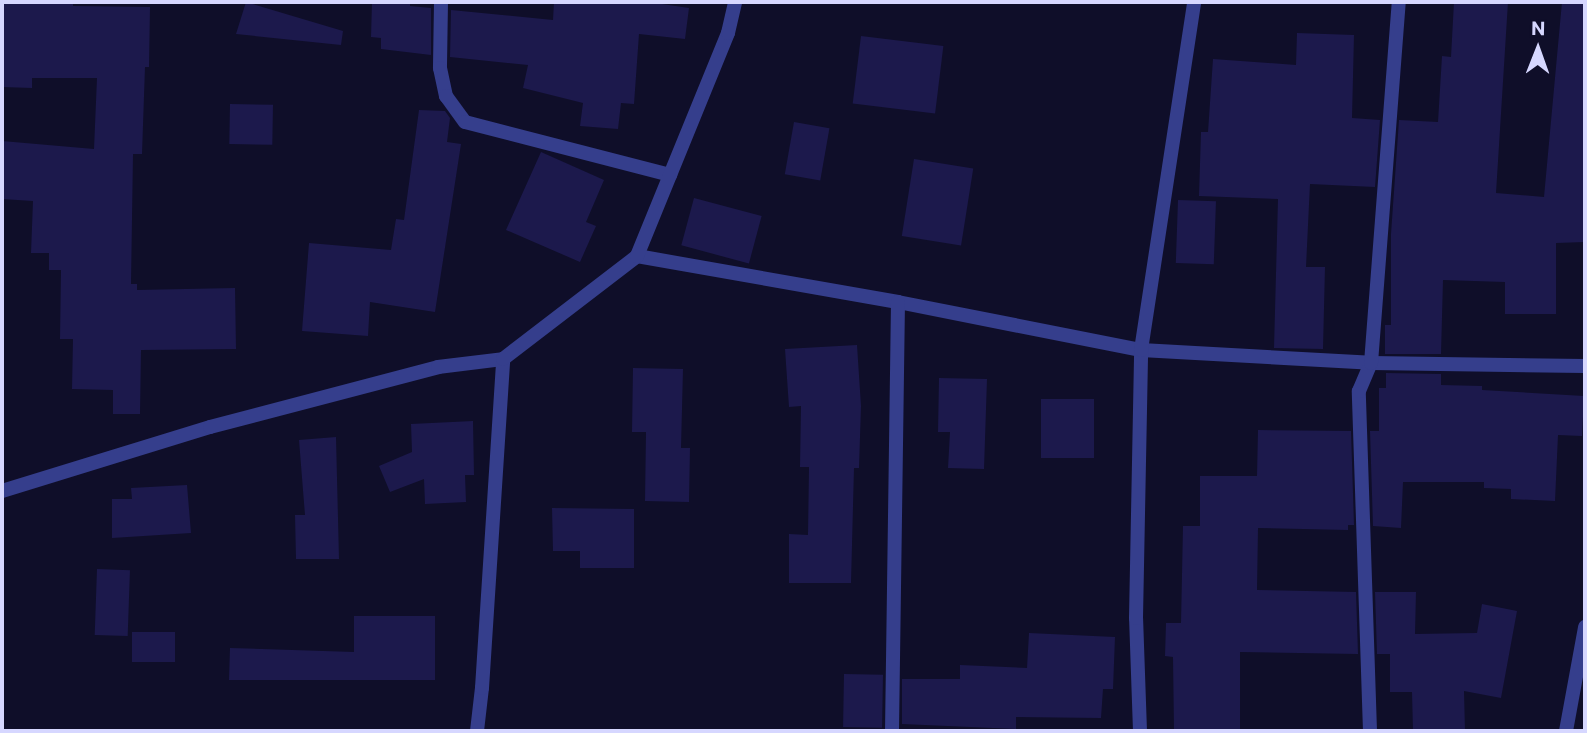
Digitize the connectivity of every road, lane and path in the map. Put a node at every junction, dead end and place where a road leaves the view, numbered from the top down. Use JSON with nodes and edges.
{"nodes":[{"id":1,"x":441,"y":2,"type":"edge"},
{"id":2,"x":735,"y":2,"type":"edge"},
{"id":3,"x":1194,"y":2,"type":"edge"},
{"id":4,"x":1399,"y":2,"type":"edge"},
{"id":5,"x":670,"y":175,"type":"junction"},
{"id":6,"x":637,"y":256,"type":"junction"},
{"id":7,"x":898,"y":302,"type":"junction"},
{"id":8,"x":1141,"y":350,"type":"junction"},
{"id":9,"x":503,"y":359,"type":"junction"},
{"id":10,"x":1371,"y":363,"type":"junction"},
{"id":11,"x":1585,"y":366,"type":"edge"},
{"id":12,"x":2,"y":491,"type":"edge"},
{"id":13,"x":1585,"y":627,"type":"edge"},
{"id":14,"x":477,"y":731,"type":"edge"},
{"id":15,"x":892,"y":731,"type":"edge"},
{"id":16,"x":1140,"y":731,"type":"edge"},
{"id":17,"x":1370,"y":731,"type":"edge"},
{"id":18,"x":1566,"y":731,"type":"edge"}],
"edges":[{"from":1,"to":5,"type":"street"},
{"from":2,"to":5,"type":"street"},
{"from":3,"to":8,"type":"street"},
{"from":4,"to":10,"type":"street"},
{"from":5,"to":6,"type":"street"},
{"from":6,"to":7,"type":"street"},
{"from":6,"to":9,"type":"street"},
{"from":7,"to":8,"type":"street"},
{"from":7,"to":15,"type":"street"},
{"from":8,"to":10,"type":"street"},
{"from":8,"to":16,"type":"street"},
{"from":9,"to":12,"type":"street"},
{"from":9,"to":14,"type":"street"},
{"from":10,"to":11,"type":"street"},
{"from":10,"to":17,"type":"street"},
{"from":13,"to":18,"type":"street"}]}
